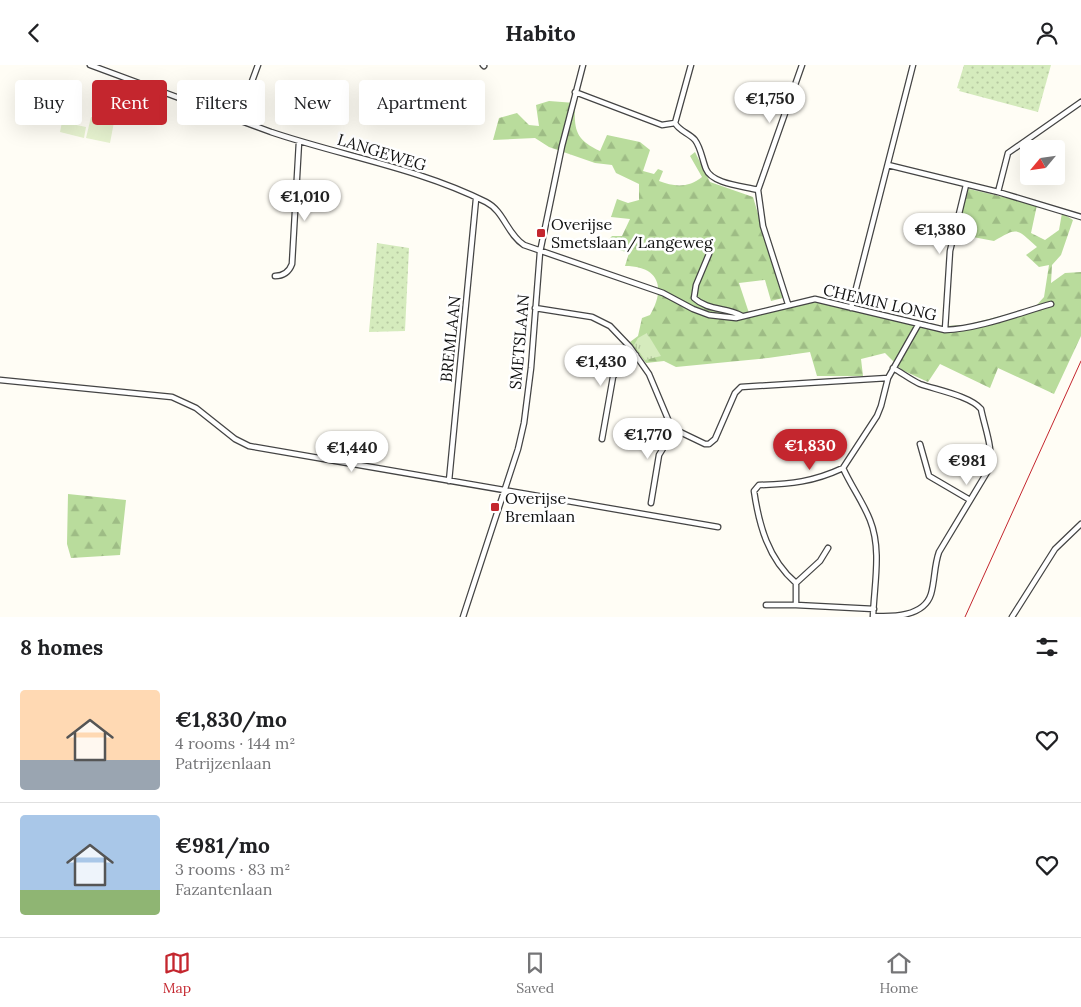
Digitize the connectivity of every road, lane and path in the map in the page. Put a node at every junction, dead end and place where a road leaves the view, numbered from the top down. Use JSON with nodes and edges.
{"nodes":[{"id":1,"x":90,"y":65,"type":"edge"},
{"id":2,"x":252,"y":65,"type":"edge"},
{"id":3,"x":583,"y":65,"type":"edge"},
{"id":4,"x":691,"y":65,"type":"edge"},
{"id":5,"x":802,"y":65,"type":"edge"},
{"id":6,"x":913,"y":65,"type":"edge"},
{"id":7,"x":258,"y":66,"type":"edge"},
{"id":8,"x":253,"y":80,"type":"edge"},
{"id":9,"x":575,"y":92,"type":"junction"},
{"id":10,"x":177,"y":97,"type":"edge"},
{"id":11,"x":1081,"y":102,"type":"edge"},
{"id":12,"x":674,"y":123,"type":"junction"},
{"id":13,"x":255,"y":125,"type":"edge"},
{"id":14,"x":300,"y":141,"type":"junction"},
{"id":15,"x":888,"y":165,"type":"junction"},
{"id":16,"x":966,"y":185,"type":"junction"},
{"id":17,"x":758,"y":190,"type":"junction"},
{"id":18,"x":998,"y":192,"type":"junction"},
{"id":19,"x":476,"y":199,"type":"junction"},
{"id":20,"x":1081,"y":217,"type":"edge"},
{"id":21,"x":540,"y":251,"type":"junction"},
{"id":22,"x":709,"y":254,"type":"dead end"},
{"id":23,"x":275,"y":276,"type":"dead end"},
{"id":24,"x":649,"y":288,"type":"joint"},
{"id":25,"x":1051,"y":304,"type":"dead end"},
{"id":26,"x":788,"y":305,"type":"junction"},
{"id":27,"x":535,"y":308,"type":"junction"},
{"id":28,"x":851,"y":308,"type":"junction"},
{"id":29,"x":742,"y":317,"type":"junction"},
{"id":30,"x":918,"y":325,"type":"junction"},
{"id":31,"x":945,"y":330,"type":"junction"},
{"id":32,"x":636,"y":355,"type":"junction"},
{"id":33,"x":893,"y":368,"type":"junction"},
{"id":34,"x":888,"y":378,"type":"junction"},
{"id":35,"x":0,"y":380,"type":"edge"},
{"id":36,"x":675,"y":429,"type":"junction"},
{"id":37,"x":602,"y":439,"type":"dead end"},
{"id":38,"x":920,"y":444,"type":"dead end"},
{"id":39,"x":843,"y":468,"type":"junction"},
{"id":40,"x":448,"y":481,"type":"junction"},
{"id":41,"x":504,"y":490,"type":"junction"},
{"id":42,"x":970,"y":500,"type":"junction"},
{"id":43,"x":651,"y":503,"type":"dead end"},
{"id":44,"x":1081,"y":524,"type":"edge"},
{"id":45,"x":718,"y":527,"type":"dead end"},
{"id":46,"x":828,"y":548,"type":"dead end"},
{"id":47,"x":796,"y":583,"type":"junction"},
{"id":48,"x":766,"y":605,"type":"dead end"},
{"id":49,"x":796,"y":605,"type":"junction"},
{"id":50,"x":874,"y":609,"type":"junction"},
{"id":51,"x":463,"y":617,"type":"edge"},
{"id":52,"x":873,"y":617,"type":"edge"},
{"id":53,"x":1012,"y":617,"type":"edge"}],
"edges":[{"from":1,"to":10,"type":"street","name":"LANGEWEG"},
{"from":2,"to":7,"type":"street"},
{"from":3,"to":9,"type":"street","name":"SMETSLAAN"},
{"from":4,"to":12,"type":"street"},
{"from":5,"to":17,"type":"street"},
{"from":6,"to":15,"type":"street"},
{"from":7,"to":8,"type":"street"},
{"from":9,"to":12,"type":"street"},
{"from":9,"to":21,"type":"street","name":"SMETSLAAN"},
{"from":11,"to":18,"type":"street"},
{"from":12,"to":17,"type":"street"},
{"from":13,"to":14,"type":"street","name":"LANGEWEG"},
{"from":14,"to":19,"type":"street","name":"LANGEWEG"},
{"from":14,"to":23,"type":"street"},
{"from":15,"to":16,"type":"street"},
{"from":15,"to":28,"type":"street"},
{"from":16,"to":18,"type":"street"},
{"from":16,"to":31,"type":"street"},
{"from":17,"to":26,"type":"street"},
{"from":18,"to":20,"type":"street"},
{"from":19,"to":21,"type":"street","name":"LANGEWEG"},
{"from":19,"to":40,"type":"street","name":"BREMLAAN"},
{"from":21,"to":24,"type":"street","name":"LANGEWEG"},
{"from":21,"to":27,"type":"street","name":"SMETSLAAN"},
{"from":22,"to":29,"type":"street"},
{"from":24,"to":29,"type":"street","name":"CHEMIN LONG"},
{"from":25,"to":31,"type":"street","name":"CHEMIN LONG"},
{"from":26,"to":28,"type":"street","name":"CHEMIN LONG"},
{"from":26,"to":29,"type":"street","name":"CHEMIN LONG"},
{"from":27,"to":32,"type":"street"},
{"from":27,"to":41,"type":"street","name":"SMETSLAAN"},
{"from":28,"to":30,"type":"street","name":"CHEMIN LONG"},
{"from":30,"to":31,"type":"street","name":"CHEMIN LONG"},
{"from":30,"to":33,"type":"street"},
{"from":32,"to":36,"type":"street"},
{"from":32,"to":37,"type":"street"},
{"from":33,"to":34,"type":"street"},
{"from":33,"to":42,"type":"street"},
{"from":34,"to":36,"type":"street"},
{"from":34,"to":39,"type":"street"},
{"from":35,"to":40,"type":"street"},
{"from":36,"to":43,"type":"street"},
{"from":38,"to":42,"type":"street"},
{"from":39,"to":47,"type":"street"},
{"from":39,"to":50,"type":"street"},
{"from":40,"to":41,"type":"street"},
{"from":41,"to":45,"type":"street"},
{"from":41,"to":51,"type":"street","name":"SMETSLAAN"},
{"from":42,"to":52,"type":"street"},
{"from":44,"to":53,"type":"street"},
{"from":46,"to":47,"type":"street"},
{"from":47,"to":49,"type":"street"},
{"from":48,"to":49,"type":"street"},
{"from":49,"to":50,"type":"street"},
{"from":50,"to":52,"type":"street"}]}
